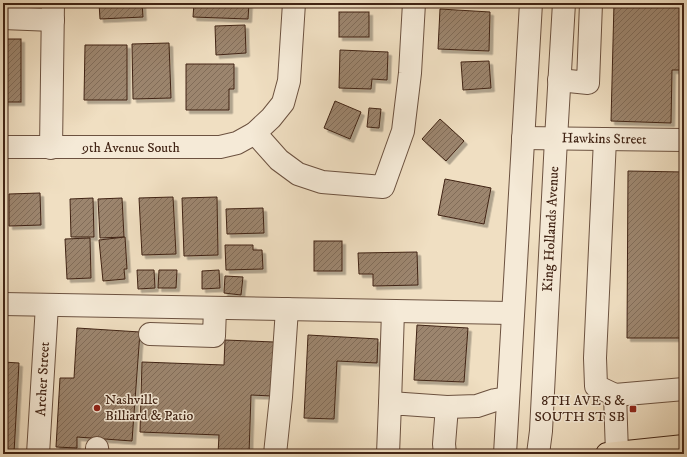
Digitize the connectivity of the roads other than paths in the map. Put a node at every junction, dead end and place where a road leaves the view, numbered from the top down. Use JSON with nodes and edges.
{"nodes":[{"id":1,"x":294,"y":3,"type":"edge"},
{"id":2,"x":414,"y":3,"type":"edge"},
{"id":3,"x":531,"y":3,"type":"edge"},
{"id":4,"x":590,"y":3,"type":"edge"},
{"id":5,"x":53,"y":11,"type":"edge"},
{"id":6,"x":563,"y":14,"type":"edge"},
{"id":7,"x":3,"y":18,"type":"edge"},
{"id":8,"x":590,"y":25,"type":"junction"},
{"id":9,"x":559,"y":80,"type":"junction"},
{"id":10,"x":255,"y":133,"type":"junction"},
{"id":11,"x":523,"y":138,"type":"junction"},
{"id":12,"x":556,"y":139,"type":"junction"},
{"id":13,"x":605,"y":139,"type":"junction"},
{"id":14,"x":684,"y":140,"type":"edge"},
{"id":15,"x":3,"y":147,"type":"edge"},
{"id":16,"x":51,"y":148,"type":"junction"},
{"id":17,"x":3,"y":304,"type":"edge"},
{"id":18,"x":47,"y":305,"type":"junction"},
{"id":19,"x":215,"y":308,"type":"junction"},
{"id":20,"x":287,"y":309,"type":"junction"},
{"id":21,"x":393,"y":311,"type":"junction"},
{"id":22,"x":513,"y":313,"type":"junction"},
{"id":23,"x":150,"y":334,"type":"dead end"},
{"id":24,"x":684,"y":389,"type":"edge"},
{"id":25,"x":615,"y":394,"type":"junction"},
{"id":26,"x":508,"y":398,"type":"junction"},
{"id":27,"x":390,"y":403,"type":"junction"},
{"id":28,"x":447,"y":408,"type":"junction"},
{"id":29,"x":684,"y":446,"type":"edge"},
{"id":30,"x":612,"y":453,"type":"edge"},
{"id":31,"x":38,"y":454,"type":"edge"},
{"id":32,"x":275,"y":454,"type":"edge"},
{"id":33,"x":388,"y":454,"type":"edge"},
{"id":34,"x":445,"y":454,"type":"edge"},
{"id":35,"x":505,"y":454,"type":"edge"},
{"id":36,"x":538,"y":454,"type":"edge"}],
"edges":[{"from":1,"to":10,"type":"street","name":"9th Avenue South"},
{"from":2,"to":10,"type":"street"},
{"from":3,"to":11,"type":"street"},
{"from":4,"to":8,"type":"street"},
{"from":5,"to":7,"type":"street"},
{"from":5,"to":16,"type":"street"},
{"from":6,"to":8,"type":"street"},
{"from":6,"to":9,"type":"street","name":"King Hollands Avenue"},
{"from":8,"to":9,"type":"street"},
{"from":9,"to":12,"type":"street","name":"King Hollands Avenue"},
{"from":10,"to":16,"type":"street","name":"9th Avenue South"},
{"from":11,"to":12,"type":"street","name":"Hawkins Street"},
{"from":11,"to":22,"type":"street"},
{"from":12,"to":13,"type":"street","name":"Hawkins Street"},
{"from":12,"to":36,"type":"street","name":"King Hollands Avenue"},
{"from":13,"to":14,"type":"street","name":"Hawkins Street"},
{"from":13,"to":25,"type":"street"},
{"from":15,"to":16,"type":"street","name":"9th Avenue South"},
{"from":17,"to":18,"type":"street"},
{"from":18,"to":19,"type":"street"},
{"from":18,"to":31,"type":"street","name":"Archer Street"},
{"from":19,"to":20,"type":"street"},
{"from":19,"to":23,"type":"street"},
{"from":20,"to":21,"type":"street"},
{"from":20,"to":32,"type":"street"},
{"from":21,"to":22,"type":"street"},
{"from":21,"to":27,"type":"street"},
{"from":22,"to":26,"type":"street"},
{"from":24,"to":25,"type":"street"},
{"from":25,"to":30,"type":"street"},
{"from":26,"to":28,"type":"street"},
{"from":26,"to":35,"type":"street"},
{"from":27,"to":28,"type":"street"},
{"from":27,"to":33,"type":"street"},
{"from":28,"to":34,"type":"street"},
{"from":29,"to":30,"type":"main road"}]}
